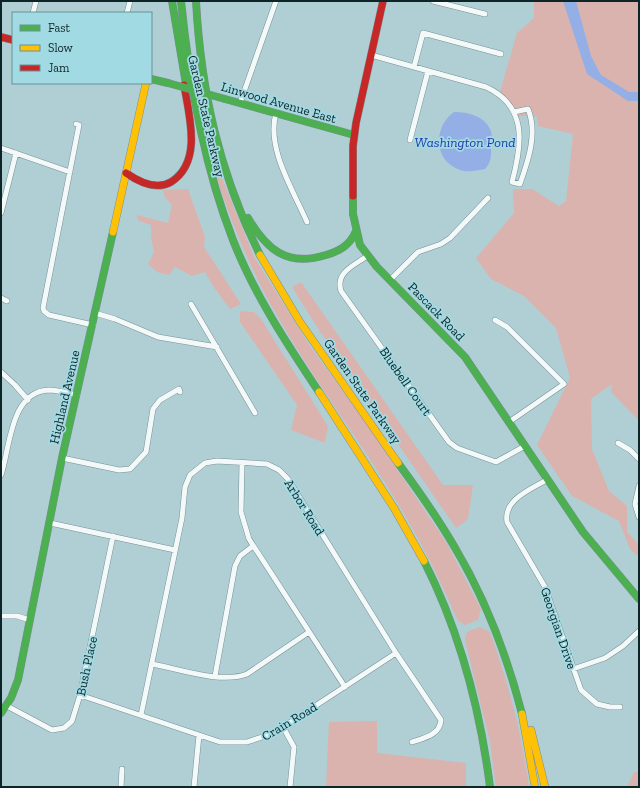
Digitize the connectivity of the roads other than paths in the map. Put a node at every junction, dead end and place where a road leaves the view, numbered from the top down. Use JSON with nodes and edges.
{"nodes":[{"id":1,"x":36,"y":1,"type":"edge"},
{"id":2,"x":130,"y":1,"type":"edge"},
{"id":3,"x":172,"y":1,"type":"edge"},
{"id":4,"x":181,"y":1,"type":"edge"},
{"id":5,"x":196,"y":1,"type":"edge"},
{"id":6,"x":276,"y":1,"type":"edge"},
{"id":7,"x":383,"y":1,"type":"edge"},
{"id":8,"x":433,"y":1,"type":"edge"},
{"id":9,"x":32,"y":12,"type":"edge"},
{"id":10,"x":127,"y":12,"type":"edge"},
{"id":11,"x":485,"y":14,"type":"dead end"},
{"id":12,"x":1,"y":37,"type":"edge"},
{"id":13,"x":12,"y":40,"type":"edge"},
{"id":14,"x":178,"y":46,"type":"junction"},
{"id":15,"x":501,"y":54,"type":"dead end"},
{"id":16,"x":371,"y":55,"type":"junction"},
{"id":17,"x":414,"y":67,"type":"junction"},
{"id":18,"x":428,"y":71,"type":"junction"},
{"id":19,"x":152,"y":79,"type":"edge"},
{"id":20,"x":146,"y":84,"type":"edge"},
{"id":21,"x":240,"y":103,"type":"junction"},
{"id":22,"x":514,"y":112,"type":"junction"},
{"id":23,"x":276,"y":113,"type":"junction"},
{"id":24,"x":76,"y":124,"type":"dead end"},
{"id":25,"x":354,"y":135,"type":"junction"},
{"id":26,"x":410,"y":140,"type":"dead end"},
{"id":27,"x":1,"y":148,"type":"edge"},
{"id":28,"x":16,"y":153,"type":"junction"},
{"id":29,"x":223,"y":166,"type":"junction"},
{"id":30,"x":70,"y":172,"type":"junction"},
{"id":31,"x":126,"y":173,"type":"junction"},
{"id":32,"x":488,"y":198,"type":"dead end"},
{"id":33,"x":1,"y":213,"type":"edge"},
{"id":34,"x":307,"y":222,"type":"dead end"},
{"id":35,"x":356,"y":231,"type":"junction"},
{"id":36,"x":239,"y":255,"type":"junction"},
{"id":37,"x":367,"y":256,"type":"junction"},
{"id":38,"x":390,"y":280,"type":"junction"},
{"id":39,"x":1,"y":298,"type":"edge"},
{"id":40,"x":7,"y":301,"type":"dead end"},
{"id":41,"x":191,"y":304,"type":"dead end"},
{"id":42,"x":96,"y":313,"type":"junction"},
{"id":43,"x":495,"y":320,"type":"dead end"},
{"id":44,"x":93,"y":325,"type":"junction"},
{"id":45,"x":217,"y":347,"type":"junction"},
{"id":46,"x":1,"y":372,"type":"edge"},
{"id":47,"x":180,"y":392,"type":"dead end"},
{"id":48,"x":77,"y":395,"type":"junction"},
{"id":49,"x":28,"y":400,"type":"junction"},
{"id":50,"x":255,"y":413,"type":"dead end"},
{"id":51,"x":509,"y":422,"type":"junction"},
{"id":52,"x":618,"y":443,"type":"dead end"},
{"id":53,"x":525,"y":446,"type":"junction"},
{"id":54,"x":62,"y":458,"type":"junction"},
{"id":55,"x":639,"y":459,"type":"edge"},
{"id":56,"x":242,"y":463,"type":"junction"},
{"id":57,"x":1,"y":475,"type":"edge"},
{"id":58,"x":548,"y":479,"type":"junction"},
{"id":59,"x":639,"y":486,"type":"edge"},
{"id":60,"x":639,"y":517,"type":"edge"},
{"id":61,"x":50,"y":523,"type":"junction"},
{"id":62,"x":113,"y":536,"type":"junction"},
{"id":63,"x":253,"y":546,"type":"junction"},
{"id":64,"x":175,"y":550,"type":"junction"},
{"id":65,"x":639,"y":599,"type":"edge"},
{"id":66,"x":1,"y":616,"type":"edge"},
{"id":67,"x":30,"y":620,"type":"junction"},
{"id":68,"x":639,"y":631,"type":"edge"},
{"id":69,"x":309,"y":632,"type":"junction"},
{"id":70,"x":396,"y":653,"type":"junction"},
{"id":71,"x":152,"y":664,"type":"junction"},
{"id":72,"x":508,"y":666,"type":"junction"},
{"id":73,"x":573,"y":669,"type":"junction"},
{"id":74,"x":215,"y":676,"type":"junction"},
{"id":75,"x":345,"y":687,"type":"junction"},
{"id":76,"x":80,"y":695,"type":"junction"},
{"id":77,"x":7,"y":706,"type":"junction"},
{"id":78,"x":620,"y":707,"type":"dead end"},
{"id":79,"x":479,"y":712,"type":"junction"},
{"id":80,"x":1,"y":713,"type":"edge"},
{"id":81,"x":141,"y":715,"type":"junction"},
{"id":82,"x":283,"y":727,"type":"junction"},
{"id":83,"x":199,"y":735,"type":"junction"},
{"id":84,"x":412,"y":742,"type":"dead end"},
{"id":85,"x":122,"y":769,"type":"dead end"},
{"id":86,"x":121,"y":787,"type":"edge"},
{"id":87,"x":194,"y":787,"type":"edge"},
{"id":88,"x":290,"y":787,"type":"edge"},
{"id":89,"x":485,"y":787,"type":"edge"},
{"id":90,"x":490,"y":787,"type":"edge"},
{"id":91,"x":535,"y":787,"type":"edge"},
{"id":92,"x":545,"y":787,"type":"edge"}],
"edges":[{"from":1,"to":9,"type":"street"},
{"from":2,"to":10,"type":"street"},
{"from":3,"to":14,"type":"main road","name":"Garden State Parkway"},
{"from":4,"to":36,"type":"main road","name":"Garden State Parkway"},
{"from":5,"to":29,"type":"main road","name":"Garden State Parkway"},
{"from":6,"to":21,"type":"street"},
{"from":7,"to":16,"type":"main road","name":"Pascack Road"},
{"from":8,"to":11,"type":"street"},
{"from":12,"to":13,"type":"main road"},
{"from":14,"to":31,"type":"main road"},
{"from":14,"to":36,"type":"main road","name":"Garden State Parkway"},
{"from":15,"to":17,"type":"street"},
{"from":16,"to":17,"type":"street"},
{"from":16,"to":25,"type":"main road","name":"Pascack Road"},
{"from":17,"to":18,"type":"street"},
{"from":18,"to":22,"type":"street"},
{"from":18,"to":26,"type":"street"},
{"from":19,"to":21,"type":"main road","name":"Linwood Avenue East","bridge":true},
{"from":20,"to":31,"type":"main road","name":"Highland Avenue"},
{"from":21,"to":23,"type":"main road","name":"Linwood Avenue East"},
{"from":22,"to":22,"type":"street"},
{"from":23,"to":25,"type":"main road","name":"Linwood Avenue East"},
{"from":23,"to":34,"type":"street"},
{"from":24,"to":30,"type":"street"},
{"from":25,"to":35,"type":"main road","name":"Pascack Road"},
{"from":27,"to":28,"type":"street"},
{"from":28,"to":30,"type":"street"},
{"from":28,"to":33,"type":"street"},
{"from":29,"to":35,"type":"main road"},
{"from":29,"to":72,"type":"main road","name":"Garden State Parkway"},
{"from":30,"to":44,"type":"street"},
{"from":31,"to":42,"type":"main road","name":"Highland Avenue"},
{"from":32,"to":38,"type":"street"},
{"from":35,"to":37,"type":"main road","name":"Pascack Road"},
{"from":36,"to":79,"type":"main road","name":"Garden State Parkway"},
{"from":37,"to":38,"type":"main road","name":"Pascack Road"},
{"from":37,"to":53,"type":"street","name":"Bluebell Court"},
{"from":38,"to":51,"type":"main road","name":"Pascack Road"},
{"from":39,"to":40,"type":"street"},
{"from":41,"to":45,"type":"street"},
{"from":42,"to":44,"type":"main road","name":"Highland Avenue"},
{"from":42,"to":45,"type":"street"},
{"from":43,"to":51,"type":"street"},
{"from":44,"to":48,"type":"main road","name":"Highland Avenue"},
{"from":45,"to":50,"type":"street"},
{"from":46,"to":49,"type":"street"},
{"from":47,"to":54,"type":"street"},
{"from":48,"to":49,"type":"street"},
{"from":48,"to":54,"type":"main road","name":"Highland Avenue"},
{"from":49,"to":57,"type":"street"},
{"from":51,"to":53,"type":"main road","name":"Pascack Road"},
{"from":52,"to":55,"type":"street"},
{"from":53,"to":58,"type":"main road","name":"Pascack Road"},
{"from":54,"to":61,"type":"main road","name":"Highland Avenue"},
{"from":56,"to":63,"type":"street"},
{"from":56,"to":64,"type":"street","name":"Arbor Road"},
{"from":56,"to":70,"type":"street","name":"Arbor Road"},
{"from":58,"to":65,"type":"main road","name":"Pascack Road"},
{"from":58,"to":73,"type":"street","name":"Georgian Drive"},
{"from":59,"to":60,"type":"street"},
{"from":61,"to":62,"type":"street"},
{"from":61,"to":67,"type":"main road","name":"Highland Avenue"},
{"from":62,"to":64,"type":"street"},
{"from":62,"to":76,"type":"street","name":"Bush Place"},
{"from":63,"to":69,"type":"street"},
{"from":63,"to":74,"type":"street"},
{"from":64,"to":71,"type":"street","name":"Arbor Road"},
{"from":66,"to":67,"type":"street"},
{"from":67,"to":77,"type":"main road","name":"Highland Avenue"},
{"from":68,"to":73,"type":"street"},
{"from":69,"to":74,"type":"street"},
{"from":69,"to":75,"type":"street"},
{"from":70,"to":75,"type":"street","name":"Crain Road"},
{"from":70,"to":84,"type":"street","name":"Arbor Road"},
{"from":71,"to":74,"type":"street"},
{"from":71,"to":81,"type":"street","name":"Arbor Road"},
{"from":72,"to":91,"type":"main road","name":"Garden State Parkway"},
{"from":72,"to":92,"type":"main road"},
{"from":73,"to":78,"type":"street","name":"Georgian Drive"},
{"from":75,"to":82,"type":"street","name":"Crain Road"},
{"from":76,"to":77,"type":"street","name":"Bush Place"},
{"from":76,"to":81,"type":"street","name":"Crain Road"},
{"from":77,"to":80,"type":"main road","name":"Highland Avenue"},
{"from":79,"to":89,"type":"main road"},
{"from":79,"to":90,"type":"main road","name":"Garden State Parkway"},
{"from":81,"to":83,"type":"street","name":"Crain Road"},
{"from":82,"to":83,"type":"street","name":"Crain Road"},
{"from":82,"to":88,"type":"street"},
{"from":83,"to":87,"type":"street"},
{"from":85,"to":86,"type":"street"}]}
